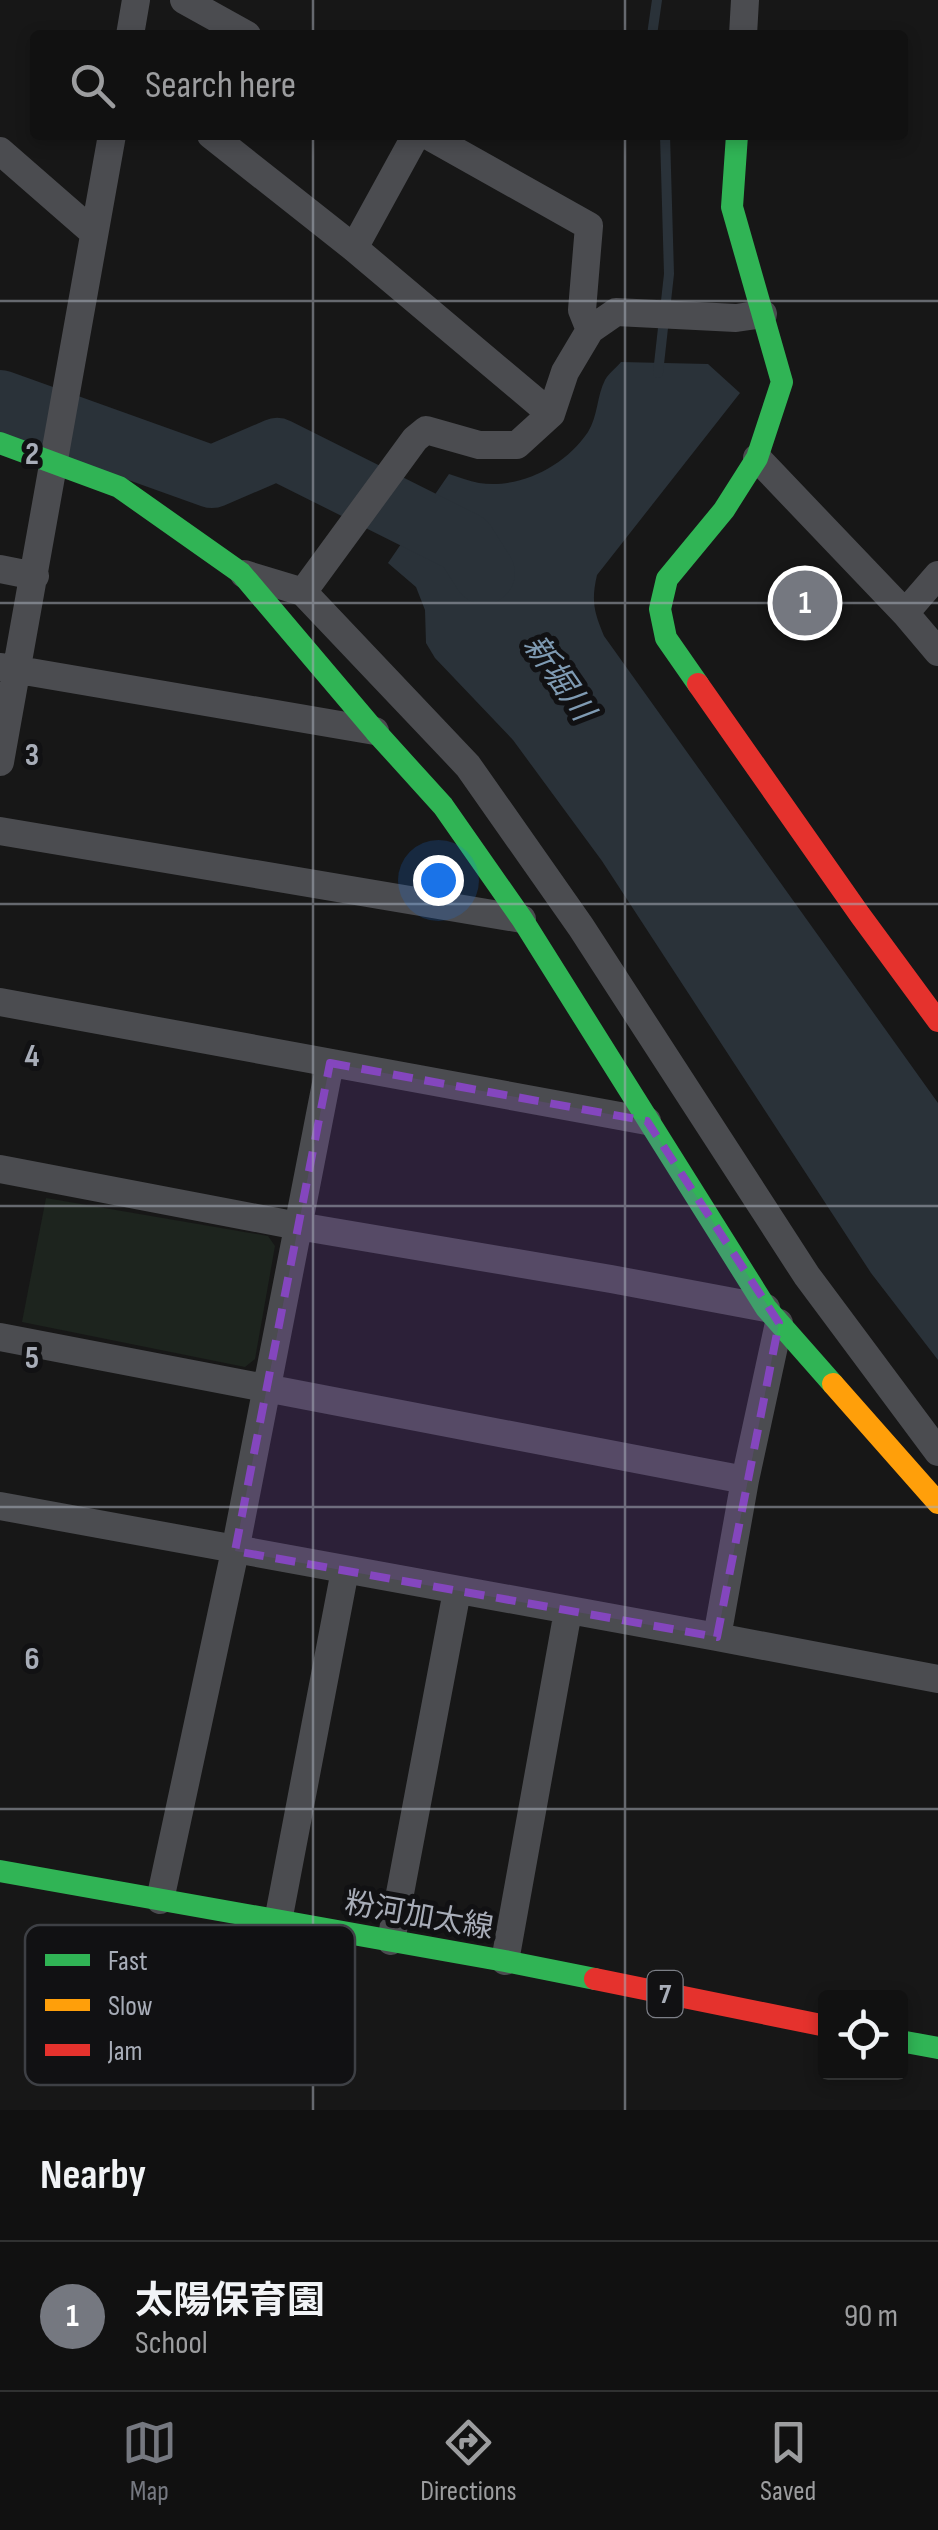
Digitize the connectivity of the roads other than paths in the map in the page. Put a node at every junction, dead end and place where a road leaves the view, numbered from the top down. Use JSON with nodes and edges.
{"nodes":[{"id":1,"x":136,"y":0,"type":"edge"},
{"id":2,"x":184,"y":0,"type":"edge"},
{"id":3,"x":745,"y":0,"type":"edge"},
{"id":4,"x":131,"y":30,"type":"edge"},
{"id":5,"x":238,"y":30,"type":"edge"},
{"id":6,"x":743,"y":30,"type":"edge"},
{"id":7,"x":111,"y":140,"type":"edge"},
{"id":8,"x":216,"y":140,"type":"edge"},
{"id":9,"x":413,"y":140,"type":"edge"},
{"id":10,"x":435,"y":140,"type":"edge"},
{"id":11,"x":737,"y":140,"type":"edge"},
{"id":12,"x":0,"y":151,"type":"edge"},
{"id":13,"x":94,"y":233,"type":"junction"},
{"id":14,"x":354,"y":248,"type":"junction"},
{"id":15,"x":750,"y":316,"type":"junction"},
{"id":16,"x":590,"y":330,"type":"junction"},
{"id":17,"x":551,"y":414,"type":"junction"},
{"id":18,"x":0,"y":443,"type":"edge"},
{"id":19,"x":56,"y":456,"type":"junction"},
{"id":20,"x":756,"y":458,"type":"junction"},
{"id":21,"x":0,"y":570,"type":"edge"},
{"id":22,"x":242,"y":573,"type":"junction"},
{"id":23,"x":938,"y":575,"type":"edge"},
{"id":24,"x":34,"y":576,"type":"junction"},
{"id":25,"x":309,"y":584,"type":"junction"},
{"id":26,"x":905,"y":613,"type":"junction"},
{"id":27,"x":938,"y":652,"type":"edge"},
{"id":28,"x":8,"y":668,"type":"edge"},
{"id":29,"x":375,"y":732,"type":"junction"},
{"id":30,"x":0,"y":762,"type":"edge"},
{"id":31,"x":0,"y":830,"type":"edge"},
{"id":32,"x":522,"y":920,"type":"junction"},
{"id":33,"x":0,"y":1002,"type":"edge"},
{"id":34,"x":938,"y":1021,"type":"edge"},
{"id":35,"x":330,"y":1064,"type":"junction"},
{"id":36,"x":647,"y":1120,"type":"junction"},
{"id":37,"x":0,"y":1170,"type":"edge"},
{"id":38,"x":298,"y":1226,"type":"junction"},
{"id":39,"x":772,"y":1316,"type":"junction"},
{"id":40,"x":0,"y":1337,"type":"edge"},
{"id":41,"x":266,"y":1388,"type":"junction"},
{"id":42,"x":938,"y":1452,"type":"edge"},
{"id":43,"x":745,"y":1480,"type":"junction"},
{"id":44,"x":938,"y":1502,"type":"edge"},
{"id":45,"x":0,"y":1506,"type":"edge"},
{"id":46,"x":235,"y":1551,"type":"junction"},
{"id":47,"x":345,"y":1570,"type":"junction"},
{"id":48,"x":457,"y":1591,"type":"junction"},
{"id":49,"x":568,"y":1611,"type":"junction"},
{"id":50,"x":717,"y":1637,"type":"junction"},
{"id":51,"x":938,"y":1679,"type":"edge"},
{"id":52,"x":0,"y":1871,"type":"edge"},
{"id":53,"x":160,"y":1900,"type":"junction"},
{"id":54,"x":278,"y":1921,"type":"junction"},
{"id":55,"x":300,"y":1925,"type":"edge"},
{"id":56,"x":355,"y":1935,"type":"edge"},
{"id":57,"x":391,"y":1942,"type":"junction"},
{"id":58,"x":505,"y":1962,"type":"junction"},
{"id":59,"x":818,"y":2024,"type":"edge"},
{"id":60,"x":908,"y":2042,"type":"edge"},
{"id":61,"x":938,"y":2048,"type":"edge"}],
"edges":[{"from":1,"to":4,"type":"street"},
{"from":2,"to":5,"type":"street"},
{"from":3,"to":6,"type":"street"},
{"from":7,"to":13,"type":"street"},
{"from":8,"to":14,"type":"street"},
{"from":9,"to":14,"type":"street"},
{"from":10,"to":16,"type":"street"},
{"from":11,"to":15,"type":"street"},
{"from":12,"to":13,"type":"street"},
{"from":13,"to":19,"type":"street"},
{"from":14,"to":17,"type":"street"},
{"from":15,"to":16,"type":"street"},
{"from":15,"to":20,"type":"street"},
{"from":16,"to":17,"type":"street"},
{"from":17,"to":25,"type":"street"},
{"from":18,"to":19,"type":"street"},
{"from":19,"to":22,"type":"street"},
{"from":19,"to":24,"type":"street"},
{"from":20,"to":26,"type":"street"},
{"from":20,"to":34,"type":"street"},
{"from":21,"to":24,"type":"street"},
{"from":22,"to":25,"type":"street"},
{"from":22,"to":29,"type":"street"},
{"from":23,"to":26,"type":"street"},
{"from":24,"to":28,"type":"street"},
{"from":25,"to":42,"type":"street"},
{"from":26,"to":27,"type":"street"},
{"from":28,"to":29,"type":"street"},
{"from":28,"to":30,"type":"street"},
{"from":29,"to":32,"type":"street"},
{"from":31,"to":32,"type":"street"},
{"from":32,"to":36,"type":"street"},
{"from":33,"to":35,"type":"street"},
{"from":35,"to":36,"type":"street"},
{"from":35,"to":38,"type":"street"},
{"from":36,"to":39,"type":"street"},
{"from":37,"to":38,"type":"street"},
{"from":38,"to":39,"type":"street"},
{"from":38,"to":41,"type":"street"},
{"from":39,"to":43,"type":"street"},
{"from":39,"to":44,"type":"street"},
{"from":40,"to":41,"type":"street"},
{"from":41,"to":43,"type":"street"},
{"from":41,"to":46,"type":"street"},
{"from":43,"to":50,"type":"street"},
{"from":45,"to":46,"type":"street"},
{"from":46,"to":47,"type":"street"},
{"from":46,"to":53,"type":"street"},
{"from":47,"to":48,"type":"street"},
{"from":47,"to":54,"type":"street"},
{"from":48,"to":49,"type":"street"},
{"from":48,"to":57,"type":"street"},
{"from":49,"to":50,"type":"street"},
{"from":49,"to":58,"type":"street"},
{"from":50,"to":51,"type":"street"},
{"from":52,"to":53,"type":"street","name":"粉河加太線","number":"7"},
{"from":53,"to":54,"type":"street","name":"粉河加太線","number":"7"},
{"from":54,"to":55,"type":"street","name":"粉河加太線","number":"7"},
{"from":56,"to":57,"type":"street","name":"粉河加太線","number":"7"},
{"from":57,"to":58,"type":"street","name":"粉河加太線","number":"7"},
{"from":58,"to":59,"type":"street","name":"粉河加太線","number":"7"},
{"from":60,"to":61,"type":"street"}]}
